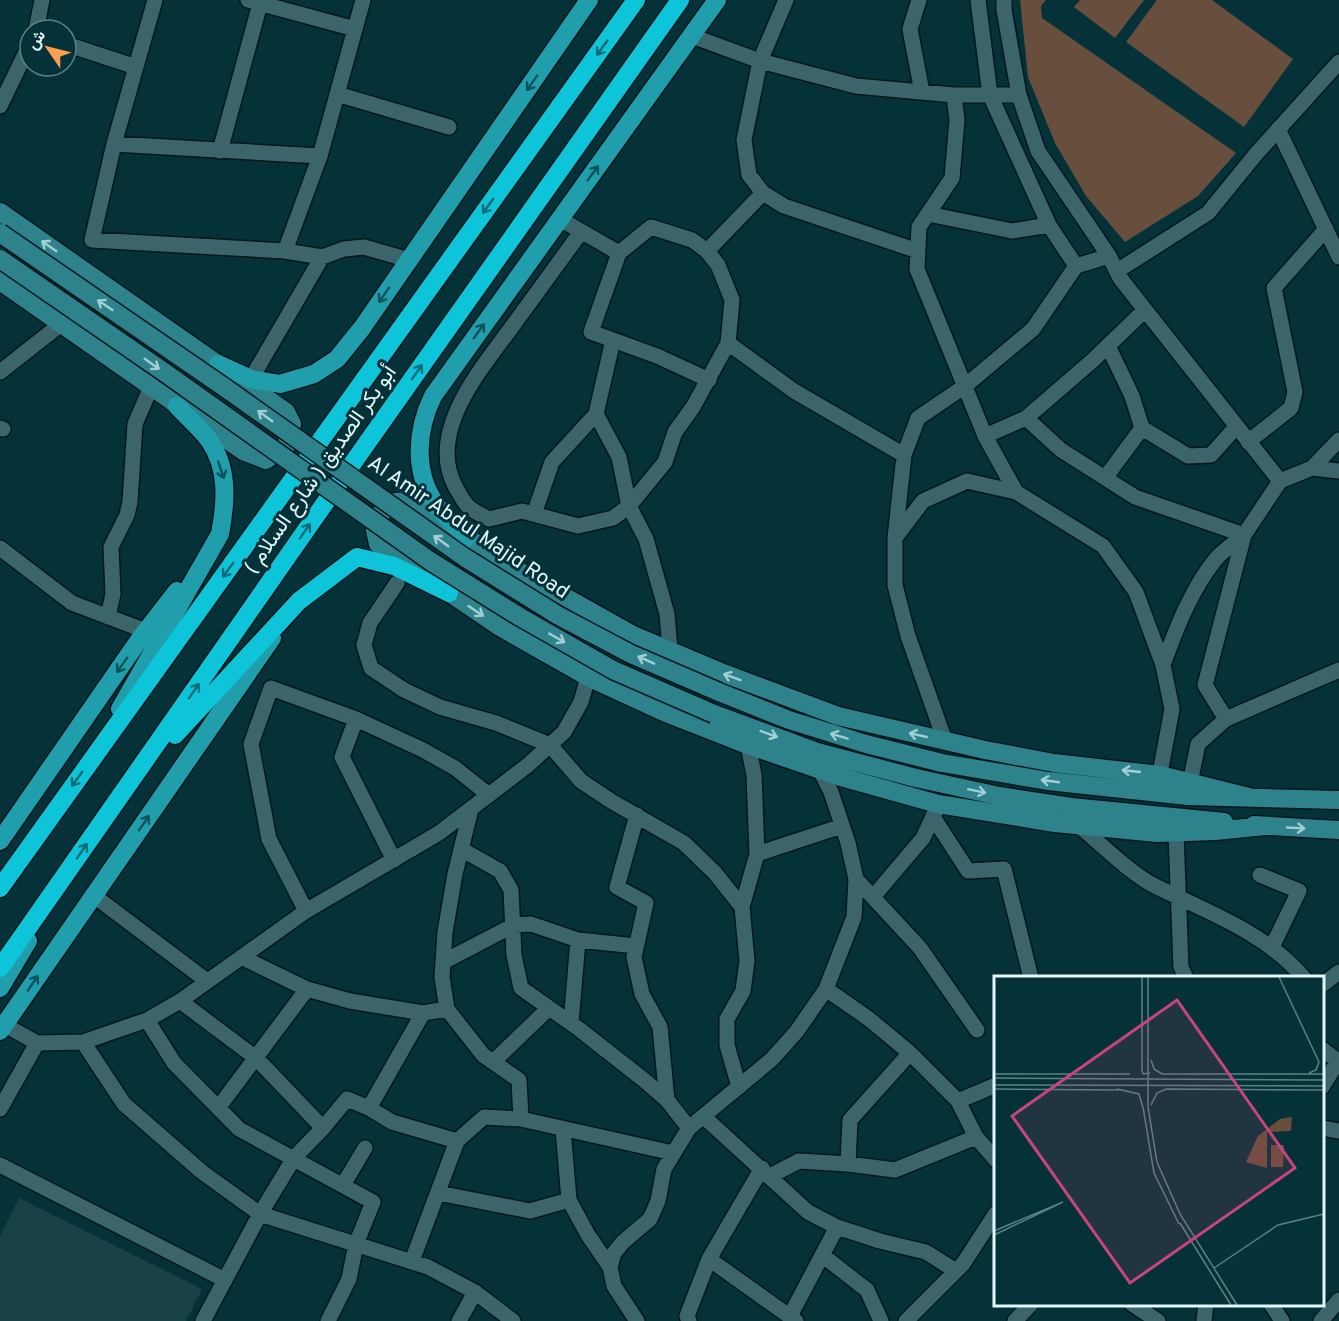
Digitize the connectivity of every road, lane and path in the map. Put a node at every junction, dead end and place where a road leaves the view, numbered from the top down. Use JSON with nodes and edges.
{"nodes":[{"id":1,"x":42,"y":0,"type":"edge"},
{"id":2,"x":155,"y":0,"type":"edge"},
{"id":3,"x":363,"y":0,"type":"edge"},
{"id":4,"x":589,"y":0,"type":"edge"},
{"id":5,"x":636,"y":0,"type":"edge"},
{"id":6,"x":680,"y":0,"type":"edge"},
{"id":7,"x":717,"y":0,"type":"edge"},
{"id":8,"x":786,"y":0,"type":"edge"},
{"id":9,"x":919,"y":0,"type":"edge"},
{"id":10,"x":978,"y":0,"type":"edge"},
{"id":11,"x":1004,"y":0,"type":"edge"},
{"id":12,"x":256,"y":1,"type":"edge"},
{"id":13,"x":38,"y":18,"type":"edge"},
{"id":14,"x":355,"y":29,"type":"junction"},
{"id":15,"x":692,"y":36,"type":"junction"},
{"id":16,"x":78,"y":48,"type":"edge"},
{"id":17,"x":760,"y":61,"type":"junction"},
{"id":18,"x":1339,"y":62,"type":"edge"},
{"id":19,"x":136,"y":67,"type":"junction"},
{"id":20,"x":18,"y":69,"type":"edge"},
{"id":21,"x":922,"y":92,"type":"junction"},
{"id":22,"x":337,"y":94,"type":"junction"},
{"id":23,"x":954,"y":95,"type":"junction"},
{"id":24,"x":990,"y":95,"type":"junction"},
{"id":25,"x":1019,"y":95,"type":"junction"},
{"id":26,"x":0,"y":106,"type":"edge"},
{"id":27,"x":450,"y":127,"type":"dead end"},
{"id":28,"x":1278,"y":129,"type":"junction"},
{"id":29,"x":114,"y":144,"type":"junction"},
{"id":30,"x":220,"y":151,"type":"junction"},
{"id":31,"x":320,"y":156,"type":"junction"},
{"id":32,"x":763,"y":193,"type":"junction"},
{"id":33,"x":0,"y":212,"type":"edge"},
{"id":34,"x":928,"y":214,"type":"junction"},
{"id":35,"x":560,"y":219,"type":"junction"},
{"id":36,"x":1049,"y":225,"type":"junction"},
{"id":37,"x":1326,"y":229,"type":"junction"},
{"id":38,"x":582,"y":232,"type":"junction"},
{"id":39,"x":0,"y":233,"type":"edge"},
{"id":40,"x":285,"y":250,"type":"junction"},
{"id":41,"x":707,"y":250,"type":"junction"},
{"id":42,"x":918,"y":251,"type":"junction"},
{"id":43,"x":619,"y":253,"type":"junction"},
{"id":44,"x":1109,"y":256,"type":"junction"},
{"id":45,"x":322,"y":257,"type":"junction"},
{"id":46,"x":1339,"y":257,"type":"edge"},
{"id":47,"x":0,"y":259,"type":"edge"},
{"id":48,"x":409,"y":260,"type":"junction"},
{"id":49,"x":1076,"y":266,"type":"junction"},
{"id":50,"x":1117,"y":271,"type":"junction"},
{"id":51,"x":0,"y":281,"type":"edge"},
{"id":52,"x":1145,"y":310,"type":"junction"},
{"id":53,"x":61,"y":324,"type":"junction"},
{"id":54,"x":614,"y":340,"type":"junction"},
{"id":55,"x":728,"y":343,"type":"junction"},
{"id":56,"x":1108,"y":346,"type":"junction"},
{"id":57,"x":218,"y":364,"type":"junction"},
{"id":58,"x":0,"y":372,"type":"edge"},
{"id":59,"x":250,"y":379,"type":"junction"},
{"id":60,"x":709,"y":380,"type":"junction"},
{"id":61,"x":965,"y":386,"type":"junction"},
{"id":62,"x":151,"y":387,"type":"junction"},
{"id":63,"x":177,"y":406,"type":"junction"},
{"id":64,"x":596,"y":414,"type":"junction"},
{"id":65,"x":1026,"y":418,"type":"junction"},
{"id":66,"x":1236,"y":427,"type":"junction"},
{"id":67,"x":1142,"y":428,"type":"junction"},
{"id":68,"x":985,"y":436,"type":"junction"},
{"id":69,"x":1339,"y":440,"type":"edge"},
{"id":70,"x":1248,"y":442,"type":"junction"},
{"id":71,"x":904,"y":455,"type":"junction"},
{"id":72,"x":1312,"y":468,"type":"junction"},
{"id":73,"x":1339,"y":471,"type":"edge"},
{"id":74,"x":1105,"y":478,"type":"junction"},
{"id":75,"x":1280,"y":482,"type":"junction"},
{"id":76,"x":1016,"y":492,"type":"junction"},
{"id":77,"x":629,"y":506,"type":"junction"},
{"id":78,"x":534,"y":514,"type":"junction"},
{"id":79,"x":220,"y":534,"type":"junction"},
{"id":80,"x":1244,"y":535,"type":"junction"},
{"id":81,"x":467,"y":538,"type":"junction"},
{"id":82,"x":895,"y":538,"type":"junction"},
{"id":83,"x":0,"y":548,"type":"edge"},
{"id":84,"x":397,"y":583,"type":"dead end"},
{"id":85,"x":449,"y":593,"type":"junction"},
{"id":86,"x":299,"y":601,"type":"junction"},
{"id":87,"x":108,"y":617,"type":"junction"},
{"id":88,"x":146,"y":632,"type":"junction"},
{"id":89,"x":670,"y":650,"type":"junction"},
{"id":90,"x":1163,"y":665,"type":"junction"},
{"id":91,"x":1339,"y":670,"type":"edge"},
{"id":92,"x":588,"y":677,"type":"junction"},
{"id":93,"x":356,"y":718,"type":"junction"},
{"id":94,"x":1226,"y":719,"type":"junction"},
{"id":95,"x":945,"y":741,"type":"junction"},
{"id":96,"x":550,"y":745,"type":"junction"},
{"id":97,"x":748,"y":745,"type":"junction"},
{"id":98,"x":92,"y":758,"type":"junction"},
{"id":99,"x":820,"y":770,"type":"junction"},
{"id":100,"x":1158,"y":784,"type":"junction"},
{"id":101,"x":129,"y":785,"type":"junction"},
{"id":102,"x":1189,"y":789,"type":"junction"},
{"id":103,"x":489,"y":795,"type":"junction"},
{"id":104,"x":1339,"y":800,"type":"edge"},
{"id":105,"x":471,"y":809,"type":"junction"},
{"id":106,"x":935,"y":810,"type":"junction"},
{"id":107,"x":638,"y":815,"type":"junction"},
{"id":108,"x":1078,"y":825,"type":"junction"},
{"id":109,"x":842,"y":826,"type":"junction"},
{"id":110,"x":1265,"y":826,"type":"junction"},
{"id":111,"x":1339,"y":830,"type":"edge"},
{"id":112,"x":1176,"y":832,"type":"junction"},
{"id":113,"x":0,"y":841,"type":"edge"},
{"id":114,"x":28,"y":848,"type":"junction"},
{"id":115,"x":461,"y":849,"type":"junction"},
{"id":116,"x":757,"y":854,"type":"junction"},
{"id":117,"x":394,"y":860,"type":"junction"},
{"id":118,"x":68,"y":871,"type":"junction"},
{"id":119,"x":1260,"y":875,"type":"dead end"},
{"id":120,"x":856,"y":879,"type":"junction"},
{"id":121,"x":0,"y":882,"type":"edge"},
{"id":122,"x":0,"y":888,"type":"edge"},
{"id":123,"x":93,"y":895,"type":"junction"},
{"id":124,"x":1180,"y":896,"type":"junction"},
{"id":125,"x":873,"y":897,"type":"junction"},
{"id":126,"x":742,"y":907,"type":"junction"},
{"id":127,"x":306,"y":911,"type":"junction"},
{"id":128,"x":514,"y":925,"type":"junction"},
{"id":129,"x":578,"y":940,"type":"junction"},
{"id":130,"x":636,"y":946,"type":"junction"},
{"id":131,"x":1272,"y":946,"type":"junction"},
{"id":132,"x":241,"y":957,"type":"junction"},
{"id":133,"x":443,"y":962,"type":"junction"},
{"id":134,"x":0,"y":968,"type":"edge"},
{"id":135,"x":1339,"y":972,"type":"edge"},
{"id":136,"x":1031,"y":976,"type":"edge"},
{"id":137,"x":1185,"y":976,"type":"edge"},
{"id":138,"x":1302,"y":976,"type":"edge"},
{"id":139,"x":207,"y":981,"type":"junction"},
{"id":140,"x":1324,"y":984,"type":"edge"},
{"id":141,"x":0,"y":988,"type":"edge"},
{"id":142,"x":307,"y":989,"type":"junction"},
{"id":143,"x":826,"y":989,"type":"junction"},
{"id":144,"x":180,"y":1001,"type":"junction"},
{"id":145,"x":549,"y":1008,"type":"junction"},
{"id":146,"x":447,"y":1009,"type":"junction"},
{"id":147,"x":423,"y":1013,"type":"junction"},
{"id":148,"x":147,"y":1020,"type":"junction"},
{"id":149,"x":571,"y":1023,"type":"junction"},
{"id":150,"x":2,"y":1028,"type":"edge"},
{"id":151,"x":977,"y":1030,"type":"dead end"},
{"id":152,"x":83,"y":1041,"type":"junction"},
{"id":153,"x":37,"y":1043,"type":"junction"},
{"id":154,"x":1324,"y":1050,"type":"edge"},
{"id":155,"x":910,"y":1053,"type":"junction"},
{"id":156,"x":256,"y":1058,"type":"junction"},
{"id":157,"x":493,"y":1062,"type":"junction"},
{"id":158,"x":1339,"y":1062,"type":"edge"},
{"id":159,"x":1324,"y":1085,"type":"edge"},
{"id":160,"x":994,"y":1086,"type":"edge"},
{"id":161,"x":739,"y":1087,"type":"junction"},
{"id":162,"x":667,"y":1100,"type":"junction"},
{"id":163,"x":958,"y":1101,"type":"junction"},
{"id":164,"x":218,"y":1108,"type":"junction"},
{"id":165,"x":369,"y":1108,"type":"junction"},
{"id":166,"x":0,"y":1109,"type":"edge"},
{"id":167,"x":704,"y":1117,"type":"junction"},
{"id":168,"x":521,"y":1119,"type":"junction"},
{"id":169,"x":323,"y":1128,"type":"junction"},
{"id":170,"x":689,"y":1128,"type":"junction"},
{"id":171,"x":1324,"y":1128,"type":"edge"},
{"id":172,"x":563,"y":1129,"type":"junction"},
{"id":173,"x":1339,"y":1131,"type":"edge"},
{"id":174,"x":976,"y":1137,"type":"junction"},
{"id":175,"x":457,"y":1141,"type":"junction"},
{"id":176,"x":364,"y":1148,"type":"dead end"},
{"id":177,"x":673,"y":1153,"type":"junction"},
{"id":178,"x":294,"y":1158,"type":"junction"},
{"id":179,"x":994,"y":1158,"type":"edge"},
{"id":180,"x":848,"y":1164,"type":"junction"},
{"id":181,"x":0,"y":1166,"type":"edge"},
{"id":182,"x":766,"y":1172,"type":"junction"},
{"id":183,"x":343,"y":1185,"type":"junction"},
{"id":184,"x":438,"y":1193,"type":"junction"},
{"id":185,"x":569,"y":1200,"type":"junction"},
{"id":186,"x":260,"y":1215,"type":"junction"},
{"id":187,"x":994,"y":1216,"type":"edge"},
{"id":188,"x":837,"y":1227,"type":"junction"},
{"id":189,"x":356,"y":1244,"type":"junction"},
{"id":190,"x":822,"y":1255,"type":"junction"},
{"id":191,"x":709,"y":1259,"type":"junction"},
{"id":192,"x":412,"y":1262,"type":"junction"},
{"id":193,"x":610,"y":1268,"type":"junction"},
{"id":194,"x":956,"y":1271,"type":"junction"},
{"id":195,"x":225,"y":1280,"type":"junction"},
{"id":196,"x":475,"y":1292,"type":"junction"},
{"id":197,"x":1339,"y":1299,"type":"edge"},
{"id":198,"x":1030,"y":1306,"type":"edge"},
{"id":199,"x":1134,"y":1306,"type":"edge"},
{"id":200,"x":1206,"y":1306,"type":"edge"},
{"id":201,"x":1272,"y":1306,"type":"edge"},
{"id":202,"x":793,"y":1318,"type":"edge"},
{"id":203,"x":203,"y":1321,"type":"edge"},
{"id":204,"x":328,"y":1321,"type":"edge"},
{"id":205,"x":459,"y":1321,"type":"edge"},
{"id":206,"x":513,"y":1321,"type":"edge"},
{"id":207,"x":637,"y":1321,"type":"edge"},
{"id":208,"x":689,"y":1321,"type":"edge"},
{"id":209,"x":880,"y":1321,"type":"edge"},
{"id":210,"x":906,"y":1321,"type":"edge"},
{"id":211,"x":1015,"y":1321,"type":"edge"},
{"id":212,"x":1158,"y":1321,"type":"edge"},
{"id":213,"x":1204,"y":1321,"type":"edge"},
{"id":214,"x":1282,"y":1321,"type":"edge"},
{"id":215,"x":1321,"y":1321,"type":"edge"}],
"edges":[{"from":1,"to":13,"type":"street"},
{"from":2,"to":19,"type":"street"},
{"from":3,"to":14,"type":"street"},
{"from":4,"to":48,"type":"main road","one_way":true},
{"from":5,"to":98,"type":"highway","name":"( شارع السلام ) أبو بكر الصديق","one_way":true},
{"from":101,"to":6,"type":"highway","name":"( شارع السلام ) أبو بكر الصديق","one_way":true},
{"from":7,"to":15,"type":"main road"},
{"from":8,"to":17,"type":"street"},
{"from":9,"to":21,"type":"street"},
{"from":10,"to":24,"type":"street"},
{"from":11,"to":25,"type":"street"},
{"from":12,"to":14,"type":"street"},
{"from":12,"to":30,"type":"street"},
{"from":14,"to":22,"type":"street"},
{"from":15,"to":17,"type":"street"},
{"from":35,"to":15,"type":"main road","one_way":true},
{"from":16,"to":19,"type":"street"},
{"from":17,"to":21,"type":"street"},
{"from":17,"to":32,"type":"street"},
{"from":18,"to":28,"type":"street"},
{"from":19,"to":29,"type":"street"},
{"from":20,"to":26,"type":"street"},
{"from":21,"to":23,"type":"street"},
{"from":22,"to":27,"type":"street"},
{"from":22,"to":31,"type":"street"},
{"from":23,"to":24,"type":"street"},
{"from":23,"to":34,"type":"street"},
{"from":24,"to":25,"type":"street"},
{"from":24,"to":36,"type":"street"},
{"from":25,"to":44,"type":"street"},
{"from":28,"to":37,"type":"street"},
{"from":28,"to":50,"type":"street"},
{"from":29,"to":30,"type":"street"},
{"from":29,"to":40,"type":"street"},
{"from":30,"to":31,"type":"street"},
{"from":31,"to":40,"type":"street"},
{"from":32,"to":41,"type":"street"},
{"from":32,"to":42,"type":"street"},
{"from":57,"to":33,"type":"main road","one_way":true},
{"from":34,"to":36,"type":"street"},
{"from":34,"to":42,"type":"street"},
{"from":35,"to":38,"type":"street"},
{"from":81,"to":35,"type":"main road","one_way":true},
{"from":36,"to":49,"type":"street"},
{"from":37,"to":46,"type":"street"},
{"from":37,"to":70,"type":"street"},
{"from":38,"to":43,"type":"street"},
{"from":38,"to":78,"type":"street"},
{"from":100,"to":39,"type":"main road","name":"Al Amir Abdul Majid Road","one_way":true,"bridge":true},
{"from":40,"to":45,"type":"street"},
{"from":41,"to":43,"type":"street"},
{"from":41,"to":55,"type":"street"},
{"from":42,"to":61,"type":"street"},
{"from":43,"to":54,"type":"street"},
{"from":44,"to":49,"type":"street"},
{"from":44,"to":50,"type":"street"},
{"from":45,"to":48,"type":"street"},
{"from":45,"to":59,"type":"street"},
{"from":47,"to":110,"type":"main road","name":"Al Amir Abdul Majid Road","one_way":true,"bridge":true},
{"from":48,"to":59,"type":"main road","one_way":true},
{"from":49,"to":61,"type":"street"},
{"from":50,"to":52,"type":"street"},
{"from":51,"to":53,"type":"main road"},
{"from":52,"to":56,"type":"street"},
{"from":52,"to":66,"type":"street"},
{"from":53,"to":58,"type":"street"},
{"from":53,"to":62,"type":"main road"},
{"from":54,"to":60,"type":"street"},
{"from":54,"to":64,"type":"street"},
{"from":55,"to":60,"type":"street"},
{"from":55,"to":71,"type":"street"},
{"from":56,"to":65,"type":"street"},
{"from":56,"to":67,"type":"street"},
{"from":57,"to":59,"type":"main road"},
{"from":57,"to":63,"type":"main road"},
{"from":60,"to":77,"type":"street"},
{"from":61,"to":68,"type":"street"},
{"from":61,"to":71,"type":"street"},
{"from":62,"to":63,"type":"main road"},
{"from":62,"to":87,"type":"street"},
{"from":63,"to":79,"type":"main road","one_way":true},
{"from":64,"to":77,"type":"street"},
{"from":64,"to":78,"type":"street"},
{"from":65,"to":68,"type":"street"},
{"from":65,"to":74,"type":"street"},
{"from":66,"to":67,"type":"street"},
{"from":66,"to":70,"type":"street"},
{"from":67,"to":74,"type":"street"},
{"from":68,"to":76,"type":"street"},
{"from":69,"to":72,"type":"street"},
{"from":70,"to":75,"type":"street"},
{"from":71,"to":82,"type":"street"},
{"from":72,"to":73,"type":"street"},
{"from":72,"to":75,"type":"street"},
{"from":74,"to":80,"type":"street"},
{"from":75,"to":80,"type":"street"},
{"from":76,"to":82,"type":"street"},
{"from":76,"to":90,"type":"street"},
{"from":77,"to":78,"type":"street"},
{"from":77,"to":89,"type":"street"},
{"from":79,"to":88,"type":"main road"},
{"from":79,"to":98,"type":"main road"},
{"from":80,"to":90,"type":"street"},
{"from":80,"to":94,"type":"street"},
{"from":81,"to":85,"type":"main road"},
{"from":81,"to":89,"type":"main road"},
{"from":82,"to":95,"type":"street"},
{"from":83,"to":87,"type":"street"},
{"from":84,"to":96,"type":"street"},
{"from":85,"to":86,"type":"highway"},
{"from":85,"to":92,"type":"main road","one_way":true},
{"from":86,"to":101,"type":"highway"},
{"from":123,"to":86,"type":"main road","one_way":true},
{"from":87,"to":88,"type":"street"},
{"from":88,"to":113,"type":"main road","one_way":true},
{"from":95,"to":89,"type":"main road","one_way":true},
{"from":90,"to":100,"type":"street"},
{"from":91,"to":94,"type":"street"},
{"from":92,"to":96,"type":"street"},
{"from":92,"to":97,"type":"main road"},
{"from":93,"to":103,"type":"street"},
{"from":93,"to":117,"type":"street"},
{"from":93,"to":127,"type":"street"},
{"from":94,"to":102,"type":"street"},
{"from":100,"to":95,"type":"main road","one_way":true},
{"from":96,"to":103,"type":"street"},
{"from":96,"to":107,"type":"street"},
{"from":97,"to":99,"type":"main road"},
{"from":97,"to":116,"type":"street"},
{"from":98,"to":114,"type":"highway","name":"( شارع السلام ) أبو بكر الصديق","one_way":true},
{"from":99,"to":106,"type":"main road"},
{"from":99,"to":109,"type":"street"},
{"from":100,"to":102,"type":"main road"},
{"from":118,"to":101,"type":"highway","name":"( شارع السلام ) أبو بكر الصديق","one_way":true},
{"from":102,"to":104,"type":"main road"},
{"from":103,"to":105,"type":"street"},
{"from":105,"to":115,"type":"street"},
{"from":105,"to":117,"type":"street"},
{"from":106,"to":108,"type":"main road"},
{"from":106,"to":125,"type":"street"},
{"from":106,"to":136,"type":"street"},
{"from":107,"to":126,"type":"street"},
{"from":107,"to":130,"type":"street"},
{"from":108,"to":112,"type":"main road"},
{"from":108,"to":124,"type":"street"},
{"from":109,"to":116,"type":"street"},
{"from":109,"to":120,"type":"street"},
{"from":110,"to":111,"type":"main road","one_way":true},
{"from":110,"to":112,"type":"main road"},
{"from":112,"to":124,"type":"street"},
{"from":114,"to":121,"type":"main road"},
{"from":114,"to":122,"type":"highway","name":"( شارع السلام ) أبو بكر الصديق"},
{"from":115,"to":128,"type":"street"},
{"from":115,"to":133,"type":"street"},
{"from":116,"to":126,"type":"street"},
{"from":117,"to":127,"type":"street"},
{"from":118,"to":134,"type":"highway","name":"( شارع السلام ) أبو بكر الصديق"},
{"from":118,"to":141,"type":"main road"},
{"from":119,"to":131,"type":"street"},
{"from":120,"to":125,"type":"street"},
{"from":120,"to":143,"type":"street"},
{"from":123,"to":139,"type":"street"},
{"from":150,"to":123,"type":"main road","one_way":true},
{"from":124,"to":131,"type":"street"},
{"from":124,"to":137,"type":"street"},
{"from":125,"to":151,"type":"street"},
{"from":126,"to":161,"type":"street"},
{"from":127,"to":132,"type":"street"},
{"from":128,"to":129,"type":"street"},
{"from":128,"to":133,"type":"street"},
{"from":128,"to":145,"type":"street"},
{"from":129,"to":130,"type":"street"},
{"from":129,"to":149,"type":"street"},
{"from":130,"to":162,"type":"street"},
{"from":131,"to":138,"type":"street"},
{"from":132,"to":139,"type":"street"},
{"from":132,"to":142,"type":"street"},
{"from":133,"to":146,"type":"street"},
{"from":135,"to":140,"type":"street"},
{"from":139,"to":144,"type":"street"},
{"from":142,"to":147,"type":"street"},
{"from":142,"to":156,"type":"street"},
{"from":143,"to":155,"type":"street"},
{"from":143,"to":161,"type":"street"},
{"from":144,"to":148,"type":"street"},
{"from":144,"to":156,"type":"street"},
{"from":145,"to":149,"type":"street"},
{"from":145,"to":157,"type":"street"},
{"from":146,"to":147,"type":"street"},
{"from":146,"to":157,"type":"street"},
{"from":147,"to":165,"type":"street"},
{"from":148,"to":152,"type":"street"},
{"from":148,"to":164,"type":"street"},
{"from":149,"to":162,"type":"street"},
{"from":150,"to":153,"type":"street"},
{"from":152,"to":153,"type":"street"},
{"from":152,"to":186,"type":"street"},
{"from":153,"to":166,"type":"street"},
{"from":154,"to":158,"type":"street"},
{"from":155,"to":163,"type":"street"},
{"from":155,"to":180,"type":"street"},
{"from":156,"to":164,"type":"street"},
{"from":156,"to":169,"type":"street"},
{"from":157,"to":168,"type":"street"},
{"from":158,"to":159,"type":"street"},
{"from":160,"to":163,"type":"street"},
{"from":161,"to":167,"type":"street"},
{"from":162,"to":170,"type":"street"},
{"from":163,"to":174,"type":"street"},
{"from":164,"to":178,"type":"street"},
{"from":165,"to":169,"type":"street"},
{"from":165,"to":175,"type":"street"},
{"from":167,"to":170,"type":"street"},
{"from":167,"to":182,"type":"street"},
{"from":168,"to":172,"type":"street"},
{"from":168,"to":175,"type":"street"},
{"from":169,"to":178,"type":"street"},
{"from":170,"to":177,"type":"street"},
{"from":171,"to":173,"type":"street"},
{"from":172,"to":177,"type":"street"},
{"from":172,"to":185,"type":"street"},
{"from":174,"to":179,"type":"street"},
{"from":174,"to":180,"type":"street"},
{"from":175,"to":184,"type":"street"},
{"from":176,"to":183,"type":"street"},
{"from":177,"to":193,"type":"street"},
{"from":178,"to":183,"type":"street"},
{"from":178,"to":186,"type":"street"},
{"from":180,"to":182,"type":"street"},
{"from":181,"to":195,"type":"street"},
{"from":182,"to":188,"type":"street"},
{"from":182,"to":191,"type":"street"},
{"from":183,"to":189,"type":"street"},
{"from":184,"to":185,"type":"street"},
{"from":184,"to":192,"type":"street"},
{"from":185,"to":193,"type":"street"},
{"from":186,"to":189,"type":"street"},
{"from":186,"to":195,"type":"street"},
{"from":187,"to":194,"type":"street"},
{"from":188,"to":190,"type":"street"},
{"from":188,"to":194,"type":"street"},
{"from":189,"to":192,"type":"street"},
{"from":189,"to":204,"type":"street"},
{"from":190,"to":202,"type":"street"},
{"from":190,"to":209,"type":"street"},
{"from":191,"to":202,"type":"street"},
{"from":191,"to":208,"type":"street"},
{"from":192,"to":196,"type":"street"},
{"from":193,"to":207,"type":"street"},
{"from":194,"to":210,"type":"street"},
{"from":195,"to":203,"type":"street"},
{"from":196,"to":205,"type":"street"},
{"from":196,"to":206,"type":"street"},
{"from":197,"to":215,"type":"street"},
{"from":198,"to":211,"type":"street"},
{"from":199,"to":212,"type":"street"},
{"from":200,"to":213,"type":"street"},
{"from":201,"to":214,"type":"street"}]}
